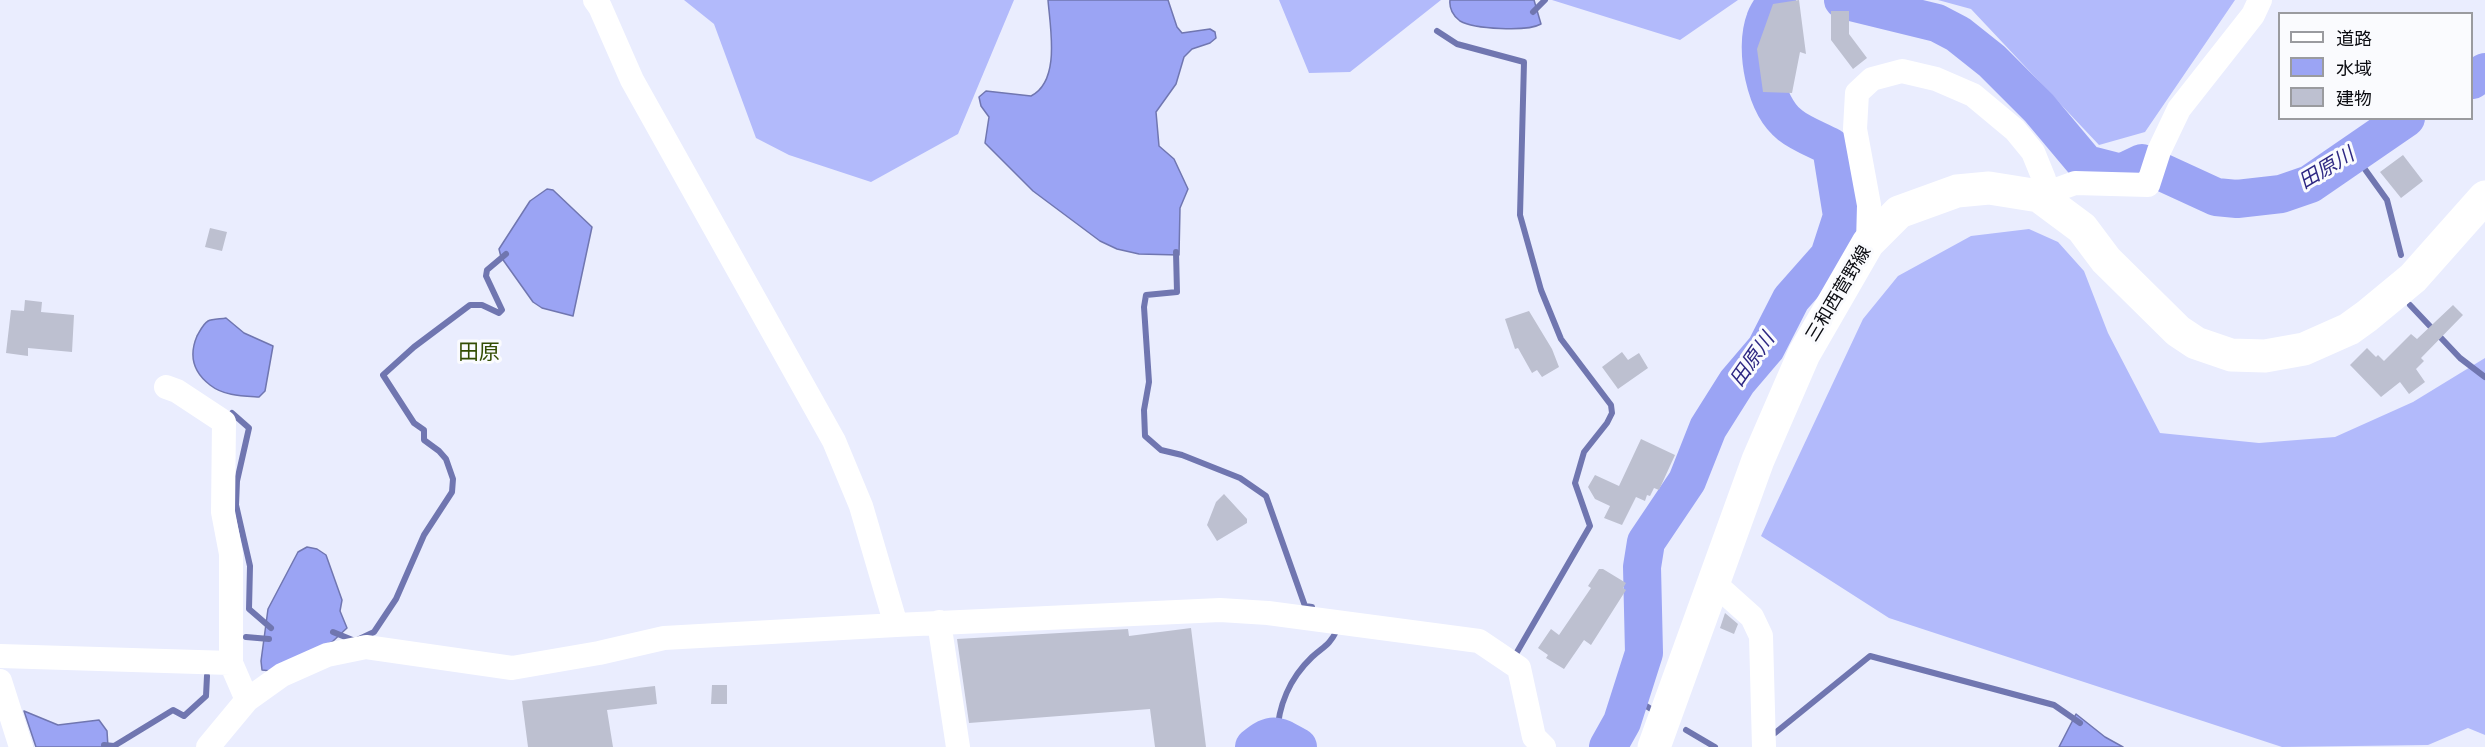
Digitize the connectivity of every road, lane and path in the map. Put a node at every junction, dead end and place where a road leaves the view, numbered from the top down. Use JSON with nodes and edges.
{"nodes":[{"id":1,"x":595,"y":0,"type":"edge"},
{"id":2,"x":2260,"y":0,"type":"edge"},
{"id":3,"x":2039,"y":196,"type":"junction"},
{"id":4,"x":2485,"y":197,"type":"edge"},
{"id":5,"x":1868,"y":243,"type":"junction"},
{"id":6,"x":166,"y":387,"type":"dead end"},
{"id":7,"x":1714,"y":583,"type":"junction"},
{"id":8,"x":939,"y":622,"type":"junction"},
{"id":9,"x":897,"y":625,"type":"junction"},
{"id":10,"x":0,"y":656,"type":"edge"},
{"id":11,"x":231,"y":663,"type":"junction"},
{"id":12,"x":0,"y":681,"type":"edge"},
{"id":13,"x":247,"y":700,"type":"junction"},
{"id":14,"x":21,"y":747,"type":"edge"},
{"id":15,"x":208,"y":747,"type":"edge"},
{"id":16,"x":958,"y":747,"type":"edge"},
{"id":17,"x":1545,"y":747,"type":"edge"},
{"id":18,"x":1654,"y":747,"type":"edge"},
{"id":19,"x":1764,"y":747,"type":"edge"}],
"edges":[{"from":1,"to":9,"type":"street"},
{"from":2,"to":3,"type":"street"},
{"from":3,"to":4,"type":"main road","name":"三和西菅野線"},
{"from":3,"to":5,"type":"main road","name":"三和西菅野線"},
{"from":3,"to":5,"type":"street"},
{"from":5,"to":7,"type":"main road","name":"三和西菅野線"},
{"from":6,"to":11,"type":"street"},
{"from":7,"to":18,"type":"main road","name":"三和西菅野線"},
{"from":7,"to":19,"type":"street"},
{"from":8,"to":9,"type":"street"},
{"from":8,"to":16,"type":"street"},
{"from":8,"to":17,"type":"street"},
{"from":9,"to":13,"type":"street"},
{"from":10,"to":11,"type":"street"},
{"from":11,"to":13,"type":"street"},
{"from":12,"to":14,"type":"street"},
{"from":13,"to":15,"type":"street"}]}
